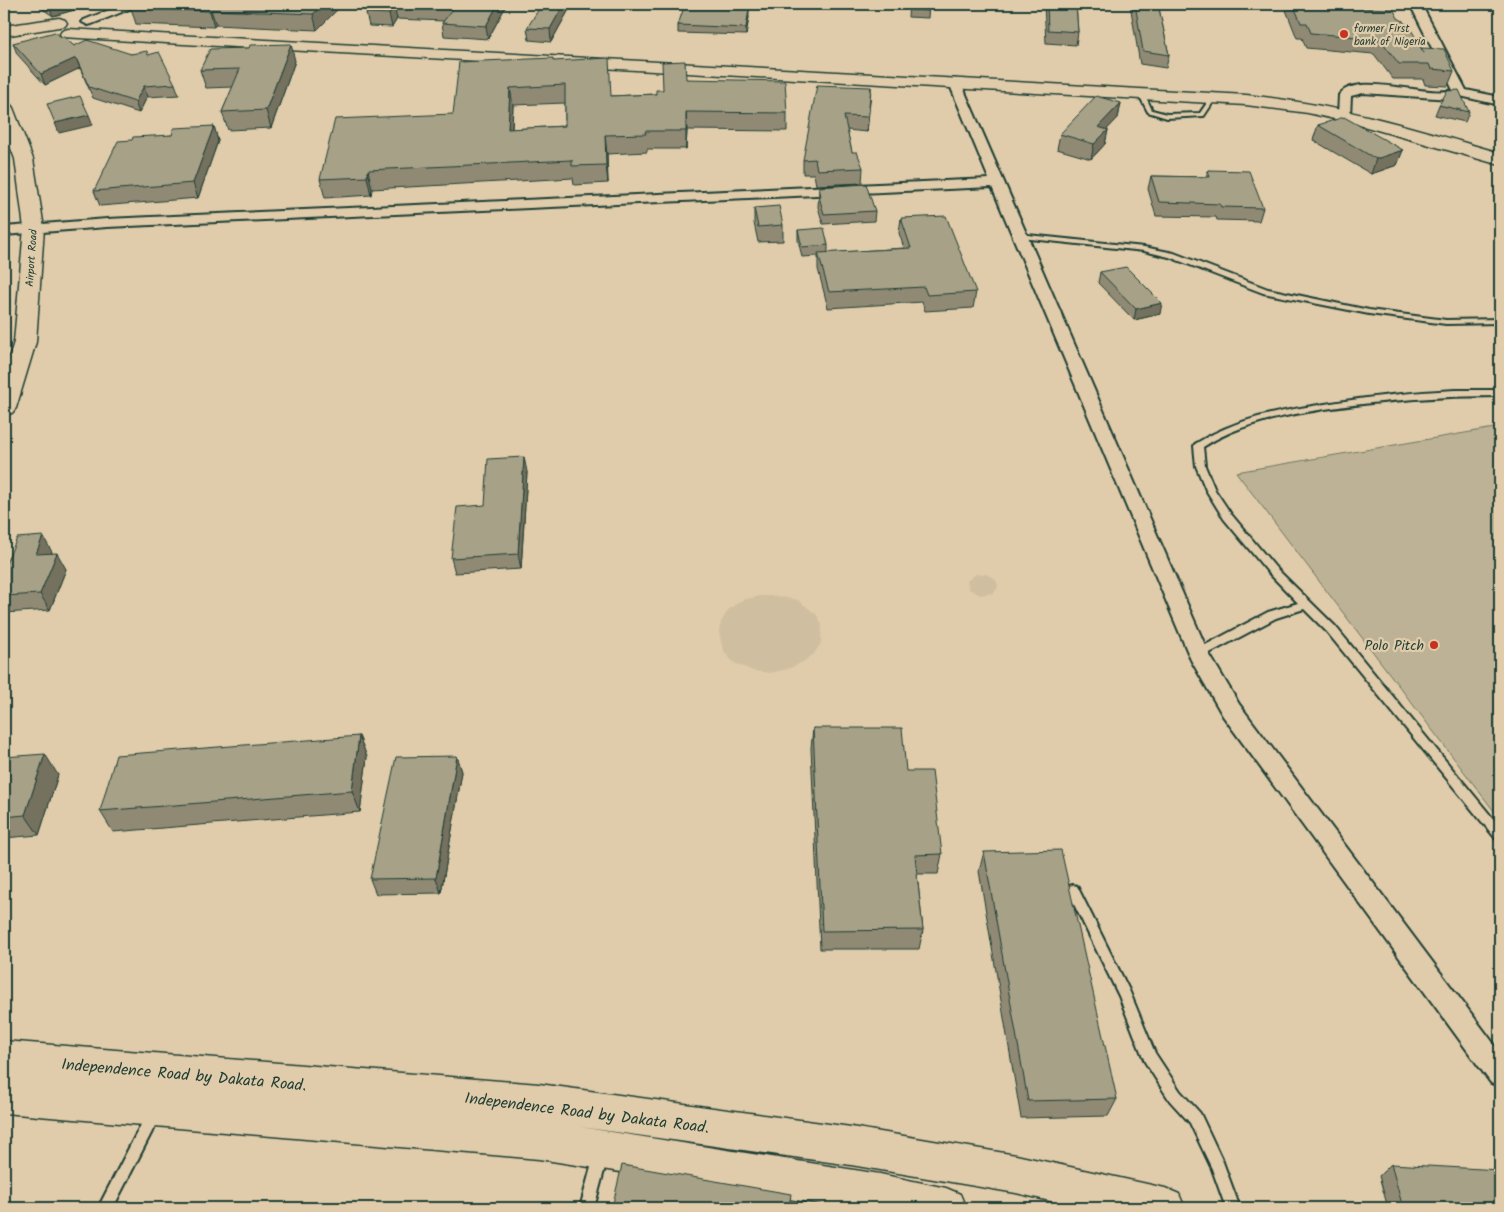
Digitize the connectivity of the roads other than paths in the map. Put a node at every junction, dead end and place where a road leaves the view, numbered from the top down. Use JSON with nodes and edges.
{"nodes":[{"id":1,"x":114,"y":4,"type":"edge"},
{"id":2,"x":133,"y":4,"type":"edge"},
{"id":3,"x":1415,"y":4,"type":"edge"},
{"id":4,"x":72,"y":26,"type":"junction"},
{"id":5,"x":4,"y":31,"type":"edge"},
{"id":6,"x":4,"y":40,"type":"edge"},
{"id":7,"x":955,"y":83,"type":"junction"},
{"id":8,"x":1460,"y":92,"type":"junction"},
{"id":9,"x":1500,"y":101,"type":"edge"},
{"id":10,"x":4,"y":108,"type":"edge"},
{"id":11,"x":1345,"y":112,"type":"junction"},
{"id":12,"x":1500,"y":150,"type":"edge"},
{"id":13,"x":1500,"y":160,"type":"edge"},
{"id":14,"x":998,"y":183,"type":"junction"},
{"id":15,"x":34,"y":228,"type":"junction"},
{"id":16,"x":4,"y":231,"type":"edge"},
{"id":17,"x":1021,"y":236,"type":"junction"},
{"id":18,"x":1500,"y":321,"type":"edge"},
{"id":19,"x":1500,"y":393,"type":"edge"},
{"id":20,"x":4,"y":408,"type":"edge"},
{"id":21,"x":1304,"y":605,"type":"junction"},
{"id":22,"x":1198,"y":654,"type":"junction"},
{"id":23,"x":1500,"y":836,"type":"edge"},
{"id":24,"x":1073,"y":890,"type":"dead end"},
{"id":25,"x":4,"y":1058,"type":"edge"},
{"id":26,"x":1500,"y":1074,"type":"edge"},
{"id":27,"x":165,"y":1092,"type":"junction"},
{"id":28,"x":4,"y":1095,"type":"edge"},
{"id":29,"x":602,"y":1150,"type":"junction"},
{"id":30,"x":105,"y":1208,"type":"edge"},
{"id":31,"x":587,"y":1208,"type":"edge"},
{"id":32,"x":946,"y":1208,"type":"edge"},
{"id":33,"x":1165,"y":1208,"type":"edge"},
{"id":34,"x":1232,"y":1208,"type":"edge"}],
"edges":[{"from":1,"to":4,"type":"street"},
{"from":2,"to":4,"type":"street"},
{"from":3,"to":8,"type":"street"},
{"from":4,"to":5,"type":"main road"},
{"from":4,"to":6,"type":"main road"},
{"from":4,"to":7,"type":"main road"},
{"from":4,"to":11,"type":"main road"},
{"from":7,"to":11,"type":"main road"},
{"from":7,"to":14,"type":"street"},
{"from":8,"to":9,"type":"street"},
{"from":8,"to":11,"type":"street"},
{"from":10,"to":15,"type":"main road","name":"Airport Road"},
{"from":11,"to":12,"type":"main road"},
{"from":11,"to":13,"type":"main road"},
{"from":14,"to":15,"type":"street"},
{"from":14,"to":17,"type":"street"},
{"from":15,"to":16,"type":"street"},
{"from":15,"to":20,"type":"main road","name":"Airport Road"},
{"from":17,"to":18,"type":"lane"},
{"from":17,"to":22,"type":"street"},
{"from":19,"to":21,"type":"lane"},
{"from":21,"to":22,"type":"lane"},
{"from":21,"to":23,"type":"lane"},
{"from":22,"to":26,"type":"street"},
{"from":24,"to":34,"type":"lane"},
{"from":25,"to":27,"type":"main road","name":"Independence Road by Dakata Road."},
{"from":27,"to":28,"type":"main road","name":"Independence Road by Dakata Road."},
{"from":27,"to":29,"type":"main road","name":"Independence Road by Dakata Road."},
{"from":27,"to":30,"type":"lane"},
{"from":27,"to":33,"type":"main road","name":"Independence Road by Dakata Road."},
{"from":29,"to":31,"type":"lane"},
{"from":29,"to":32,"type":"main road","name":"Independence Road by Dakata Road."}]}
